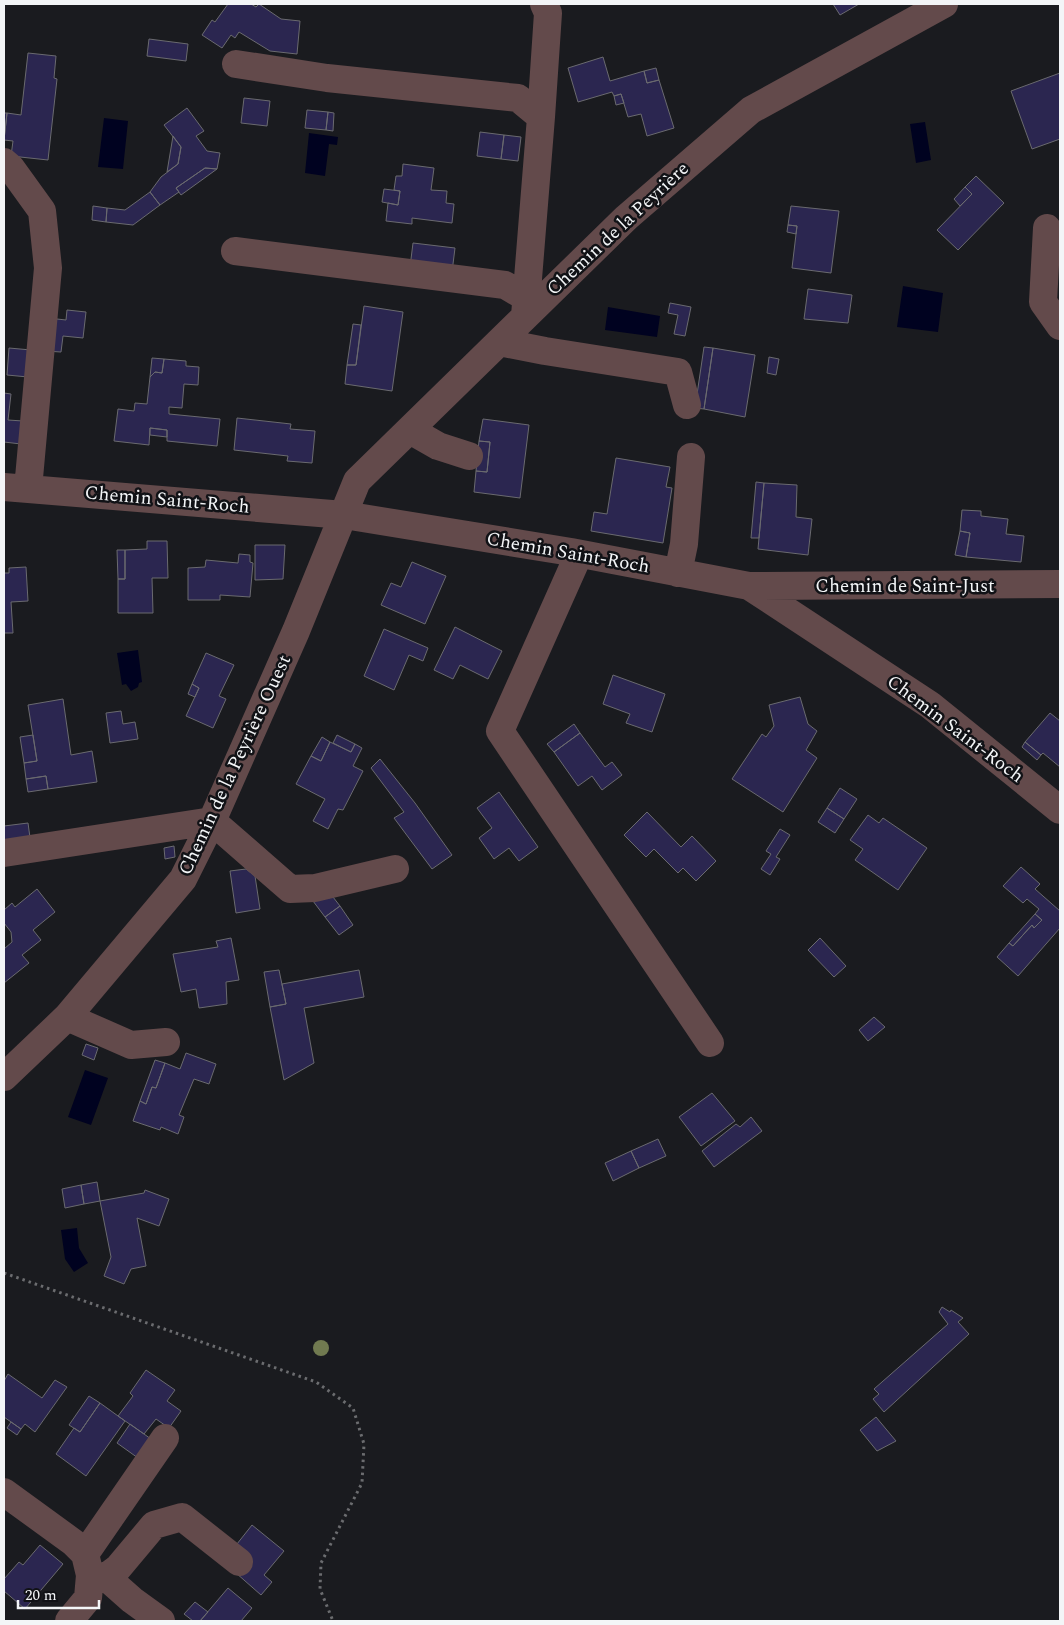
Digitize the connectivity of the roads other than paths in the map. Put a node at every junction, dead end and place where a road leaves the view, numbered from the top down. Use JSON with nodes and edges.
{"nodes":[{"id":1,"x":544,"y":4,"type":"edge"},
{"id":2,"x":944,"y":4,"type":"edge"},
{"id":3,"x":236,"y":64,"type":"dead end"},
{"id":4,"x":541,"y":117,"type":"junction"},
{"id":5,"x":4,"y":162,"type":"edge"},
{"id":6,"x":1047,"y":228,"type":"dead end"},
{"id":7,"x":235,"y":252,"type":"dead end"},
{"id":8,"x":526,"y":307,"type":"junction"},
{"id":9,"x":1060,"y":326,"type":"edge"},
{"id":10,"x":499,"y":342,"type":"junction"},
{"id":11,"x":687,"y":405,"type":"dead end"},
{"id":12,"x":410,"y":430,"type":"junction"},
{"id":13,"x":469,"y":456,"type":"dead end"},
{"id":14,"x":691,"y":457,"type":"dead end"},
{"id":15,"x":16,"y":488,"type":"edge"},
{"id":16,"x":344,"y":515,"type":"junction"},
{"id":17,"x":579,"y":554,"type":"junction"},
{"id":18,"x":678,"y":573,"type":"junction"},
{"id":19,"x":1060,"y":584,"type":"edge"},
{"id":20,"x":749,"y":586,"type":"junction"},
{"id":21,"x":1060,"y":810,"type":"edge"},
{"id":22,"x":212,"y":820,"type":"junction"},
{"id":23,"x":4,"y":853,"type":"edge"},
{"id":24,"x":395,"y":869,"type":"dead end"},
{"id":25,"x":67,"y":1017,"type":"junction"},
{"id":26,"x":166,"y":1042,"type":"dead end"},
{"id":27,"x":710,"y":1043,"type":"dead end"},
{"id":28,"x":4,"y":1078,"type":"edge"},
{"id":29,"x":165,"y":1438,"type":"dead end"},
{"id":30,"x":4,"y":1492,"type":"edge"},
{"id":31,"x":239,"y":1562,"type":"dead end"},
{"id":32,"x":94,"y":1569,"type":"junction"},
{"id":33,"x":69,"y":1621,"type":"edge"},
{"id":34,"x":161,"y":1621,"type":"edge"}],
"edges":[{"from":1,"to":4,"type":"street"},
{"from":2,"to":8,"type":"street","name":"Chemin de la Peyrière"},
{"from":3,"to":4,"type":"street"},
{"from":4,"to":8,"type":"street"},
{"from":5,"to":15,"type":"street"},
{"from":6,"to":9,"type":"street"},
{"from":7,"to":8,"type":"street"},
{"from":8,"to":10,"type":"street","name":"Chemin de la Peyrière"},
{"from":10,"to":11,"type":"street"},
{"from":10,"to":12,"type":"street","name":"Chemin de la Peyrière"},
{"from":12,"to":13,"type":"street"},
{"from":12,"to":16,"type":"street","name":"Chemin de la Peyrière"},
{"from":14,"to":18,"type":"street"},
{"from":15,"to":16,"type":"street","name":"Chemin Saint-Roch"},
{"from":16,"to":17,"type":"street","name":"Chemin Saint-Roch"},
{"from":16,"to":22,"type":"street","name":"Chemin de la Peyrière Ouest"},
{"from":17,"to":18,"type":"street","name":"Chemin Saint-Roch"},
{"from":17,"to":27,"type":"street"},
{"from":18,"to":20,"type":"street","name":"Chemin Saint-Roch"},
{"from":19,"to":20,"type":"street","name":"Chemin de Saint-Just"},
{"from":20,"to":21,"type":"street","name":"Chemin Saint-Roch"},
{"from":22,"to":23,"type":"street"},
{"from":22,"to":24,"type":"street"},
{"from":22,"to":25,"type":"street","name":"Chemin de la Peyrière Ouest"},
{"from":25,"to":26,"type":"street"},
{"from":25,"to":28,"type":"street","name":"Chemin de la Peyrière Ouest"},
{"from":29,"to":32,"type":"street"},
{"from":30,"to":32,"type":"street"},
{"from":31,"to":32,"type":"street"},
{"from":32,"to":33,"type":"street"},
{"from":32,"to":34,"type":"street"}]}
